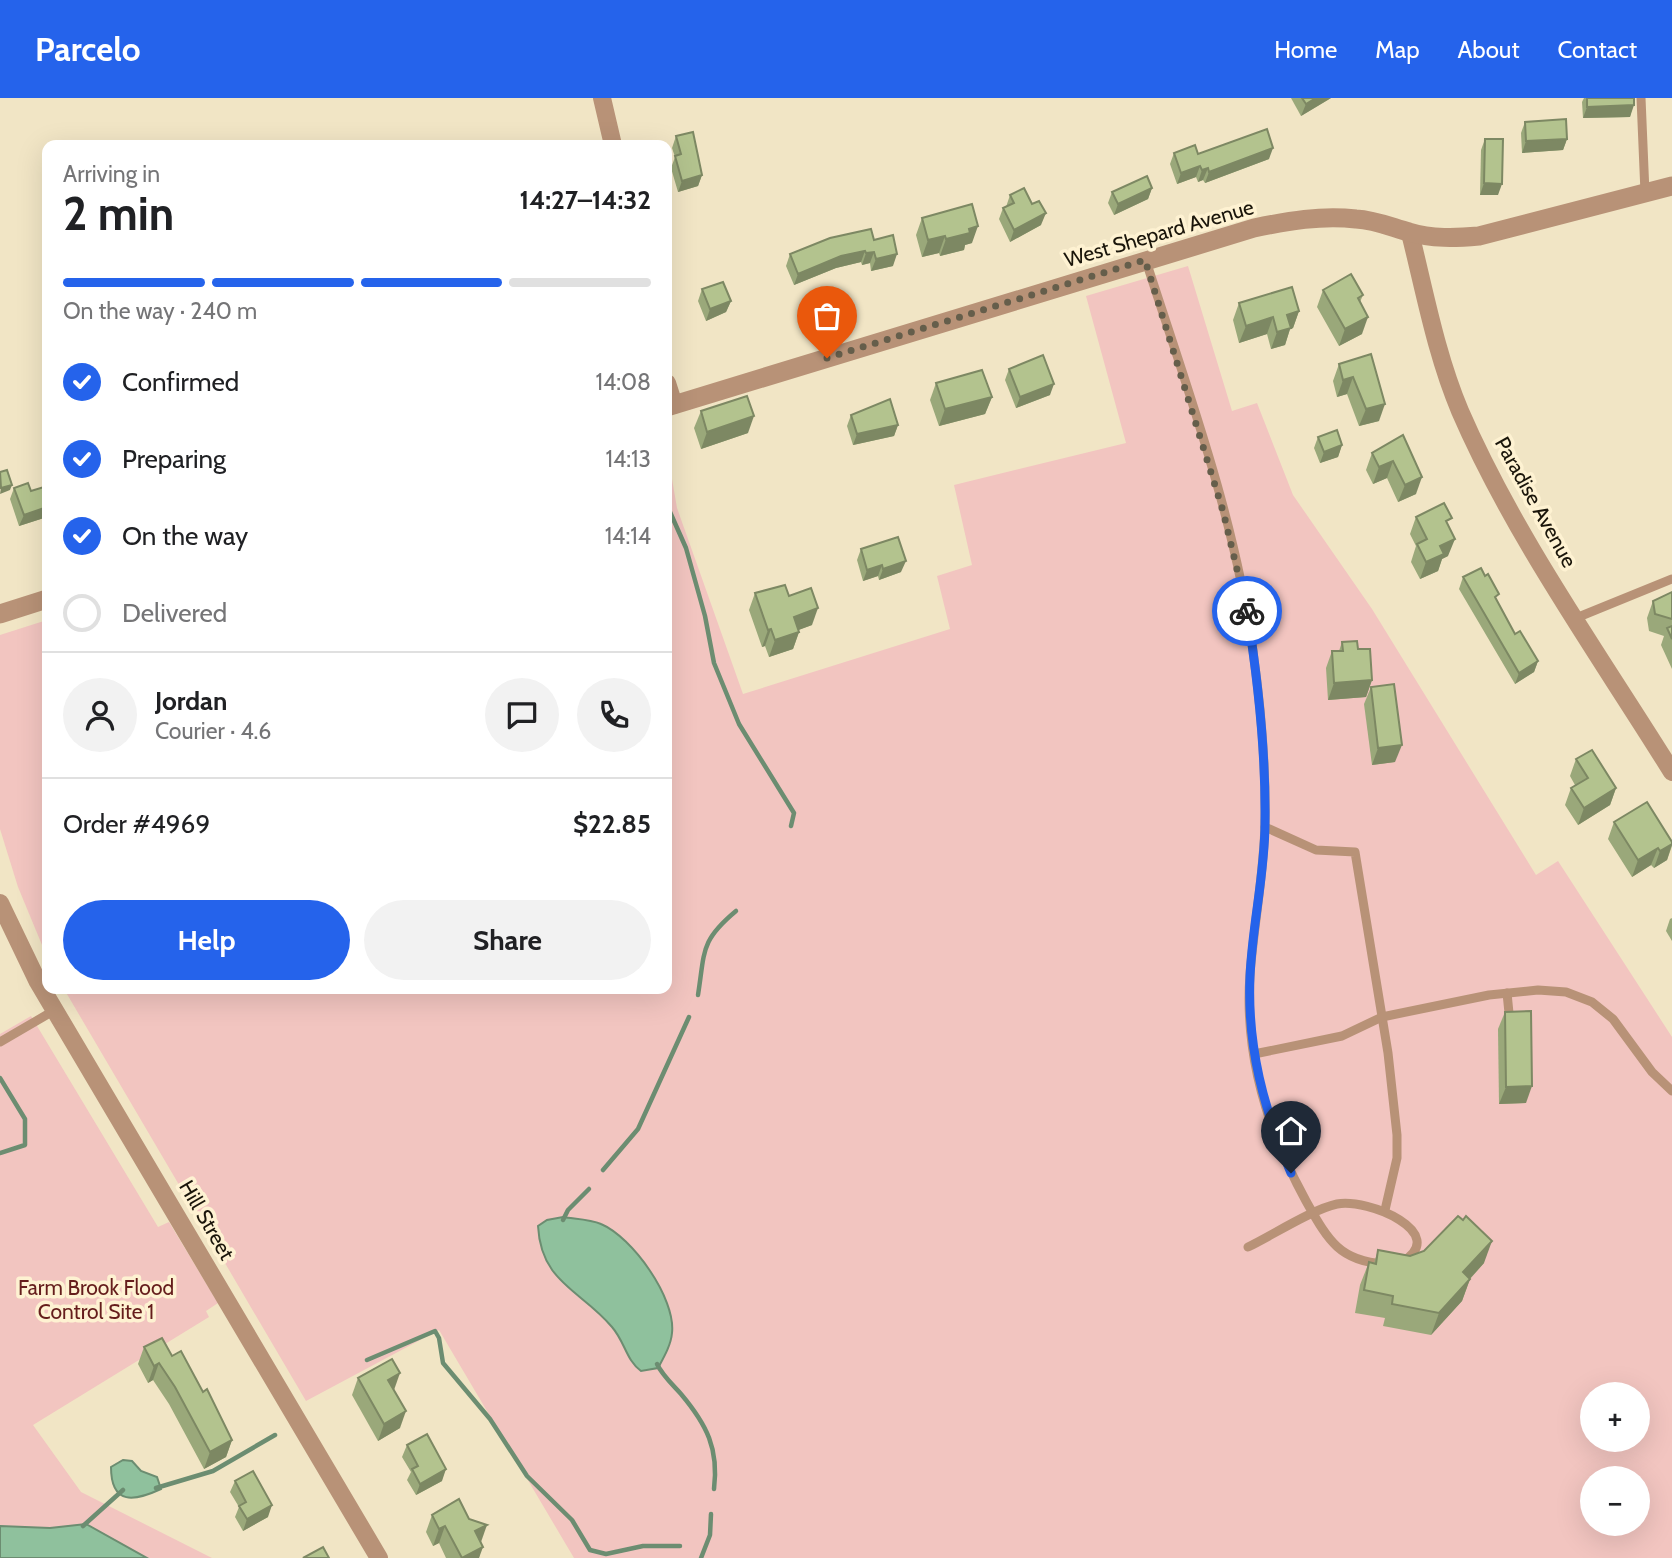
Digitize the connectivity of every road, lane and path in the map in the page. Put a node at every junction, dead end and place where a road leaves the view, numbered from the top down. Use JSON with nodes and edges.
{"nodes":[{"id":1,"x":602,"y":98,"type":"edge"},
{"id":2,"x":1641,"y":98,"type":"edge"},
{"id":3,"x":612,"y":140,"type":"edge"},
{"id":4,"x":1672,"y":186,"type":"edge"},
{"id":5,"x":1645,"y":193,"type":"junction"},
{"id":6,"x":1410,"y":233,"type":"junction"},
{"id":7,"x":1145,"y":260,"type":"junction"},
{"id":8,"x":672,"y":406,"type":"edge"},
{"id":9,"x":1672,"y":579,"type":"edge"},
{"id":10,"x":42,"y":601,"type":"edge"},
{"id":11,"x":0,"y":614,"type":"edge"},
{"id":12,"x":1576,"y":618,"type":"junction"},
{"id":13,"x":1672,"y":772,"type":"edge"},
{"id":14,"x":1265,"y":827,"type":"junction"},
{"id":15,"x":0,"y":903,"type":"edge"},
{"id":16,"x":42,"y":988,"type":"edge"},
{"id":17,"x":1507,"y":993,"type":"junction"},
{"id":18,"x":46,"y":994,"type":"edge"},
{"id":19,"x":55,"y":1010,"type":"junction"},
{"id":20,"x":1382,"y":1017,"type":"junction"},
{"id":21,"x":1510,"y":1023,"type":"edge"},
{"id":22,"x":0,"y":1042,"type":"edge"},
{"id":23,"x":1254,"y":1054,"type":"junction"},
{"id":24,"x":1672,"y":1091,"type":"edge"},
{"id":25,"x":1385,"y":1210,"type":"junction"},
{"id":26,"x":1314,"y":1214,"type":"junction"},
{"id":27,"x":1248,"y":1247,"type":"dead end"},
{"id":28,"x":379,"y":1558,"type":"edge"}],
"edges":[{"from":1,"to":3,"type":"street"},
{"from":2,"to":5,"type":"lane"},
{"from":4,"to":5,"type":"street","name":"West Shepard Avenue"},
{"from":5,"to":6,"type":"street","name":"West Shepard Avenue"},
{"from":6,"to":7,"type":"street","name":"West Shepard Avenue"},
{"from":6,"to":12,"type":"street","name":"Paradise Avenue"},
{"from":7,"to":8,"type":"street","name":"West Shepard Avenue"},
{"from":7,"to":14,"type":"lane"},
{"from":9,"to":12,"type":"lane"},
{"from":10,"to":11,"type":"street"},
{"from":12,"to":13,"type":"street","name":"Paradise Avenue"},
{"from":14,"to":20,"type":"lane"},
{"from":14,"to":23,"type":"lane"},
{"from":15,"to":16,"type":"street","name":"Hill Street"},
{"from":17,"to":20,"type":"lane"},
{"from":17,"to":21,"type":"lane"},
{"from":17,"to":24,"type":"lane"},
{"from":18,"to":19,"type":"street","name":"Hill Street"},
{"from":19,"to":22,"type":"lane"},
{"from":19,"to":28,"type":"street","name":"Hill Street"},
{"from":20,"to":23,"type":"lane"},
{"from":20,"to":25,"type":"lane"},
{"from":23,"to":26,"type":"lane"},
{"from":25,"to":26,"type":"lane"},
{"from":25,"to":26,"type":"lane"},
{"from":26,"to":27,"type":"lane"}]}
